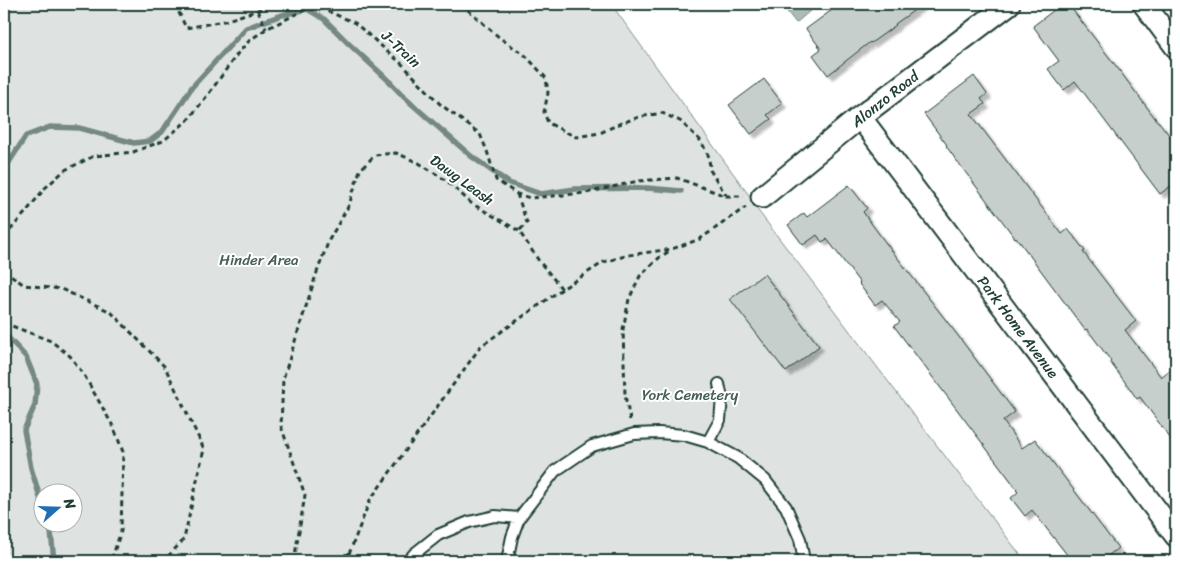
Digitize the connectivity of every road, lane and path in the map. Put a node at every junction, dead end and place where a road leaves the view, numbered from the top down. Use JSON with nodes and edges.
{"nodes":[{"id":1,"x":175,"y":4,"type":"edge"},
{"id":2,"x":273,"y":4,"type":"edge"},
{"id":3,"x":461,"y":4,"type":"edge"},
{"id":4,"x":1009,"y":4,"type":"edge"},
{"id":5,"x":1144,"y":4,"type":"edge"},
{"id":6,"x":258,"y":10,"type":"junction"},
{"id":7,"x":266,"y":29,"type":"junction"},
{"id":8,"x":1176,"y":47,"type":"edge"},
{"id":9,"x":860,"y":117,"type":"junction"},
{"id":10,"x":517,"y":194,"type":"junction"},
{"id":11,"x":762,"y":197,"type":"joint"},
{"id":12,"x":519,"y":231,"type":"junction"},
{"id":13,"x":4,"y":237,"type":"edge"},
{"id":14,"x":672,"y":250,"type":"junction"},
{"id":15,"x":4,"y":270,"type":"edge"},
{"id":16,"x":562,"y":289,"type":"junction"},
{"id":17,"x":4,"y":323,"type":"edge"},
{"id":18,"x":719,"y":384,"type":"dead end"},
{"id":19,"x":634,"y":434,"type":"junction"},
{"id":20,"x":708,"y":442,"type":"junction"},
{"id":21,"x":519,"y":518,"type":"junction"},
{"id":22,"x":1176,"y":536,"type":"edge"},
{"id":23,"x":349,"y":554,"type":"junction"},
{"id":24,"x":112,"y":561,"type":"edge"},
{"id":25,"x":164,"y":561,"type":"edge"},
{"id":26,"x":294,"y":561,"type":"edge"},
{"id":27,"x":318,"y":561,"type":"edge"},
{"id":28,"x":365,"y":561,"type":"edge"},
{"id":29,"x":408,"y":561,"type":"edge"},
{"id":30,"x":507,"y":561,"type":"edge"},
{"id":31,"x":804,"y":561,"type":"edge"}],
"edges":[{"from":1,"to":6,"type":"path"},
{"from":2,"to":6,"type":"path"},
{"from":3,"to":10,"type":"path","name":"J-Train"},
{"from":4,"to":9,"type":"street","name":"Alonzo Road"},
{"from":5,"to":8,"type":"street"},
{"from":6,"to":7,"type":"path"},
{"from":7,"to":10,"type":"path","name":"J-Train"},
{"from":7,"to":13,"type":"path","name":"J-Train"},
{"from":9,"to":11,"type":"street","name":"Alonzo Road"},
{"from":9,"to":22,"type":"street","name":"Park Home Avenue"},
{"from":10,"to":12,"type":"path"},
{"from":11,"to":14,"type":"path"},
{"from":12,"to":16,"type":"path","name":"Dawg Leash"},
{"from":12,"to":26,"type":"path","name":"Dawg Leash"},
{"from":14,"to":16,"type":"path"},
{"from":14,"to":19,"type":"path"},
{"from":15,"to":25,"type":"path"},
{"from":16,"to":23,"type":"path"},
{"from":17,"to":24,"type":"path"},
{"from":18,"to":20,"type":"lane"},
{"from":19,"to":20,"type":"lane"},
{"from":19,"to":21,"type":"lane"},
{"from":20,"to":31,"type":"lane"},
{"from":21,"to":29,"type":"lane"},
{"from":21,"to":30,"type":"lane"},
{"from":23,"to":27,"type":"path"},
{"from":23,"to":28,"type":"path"}]}
